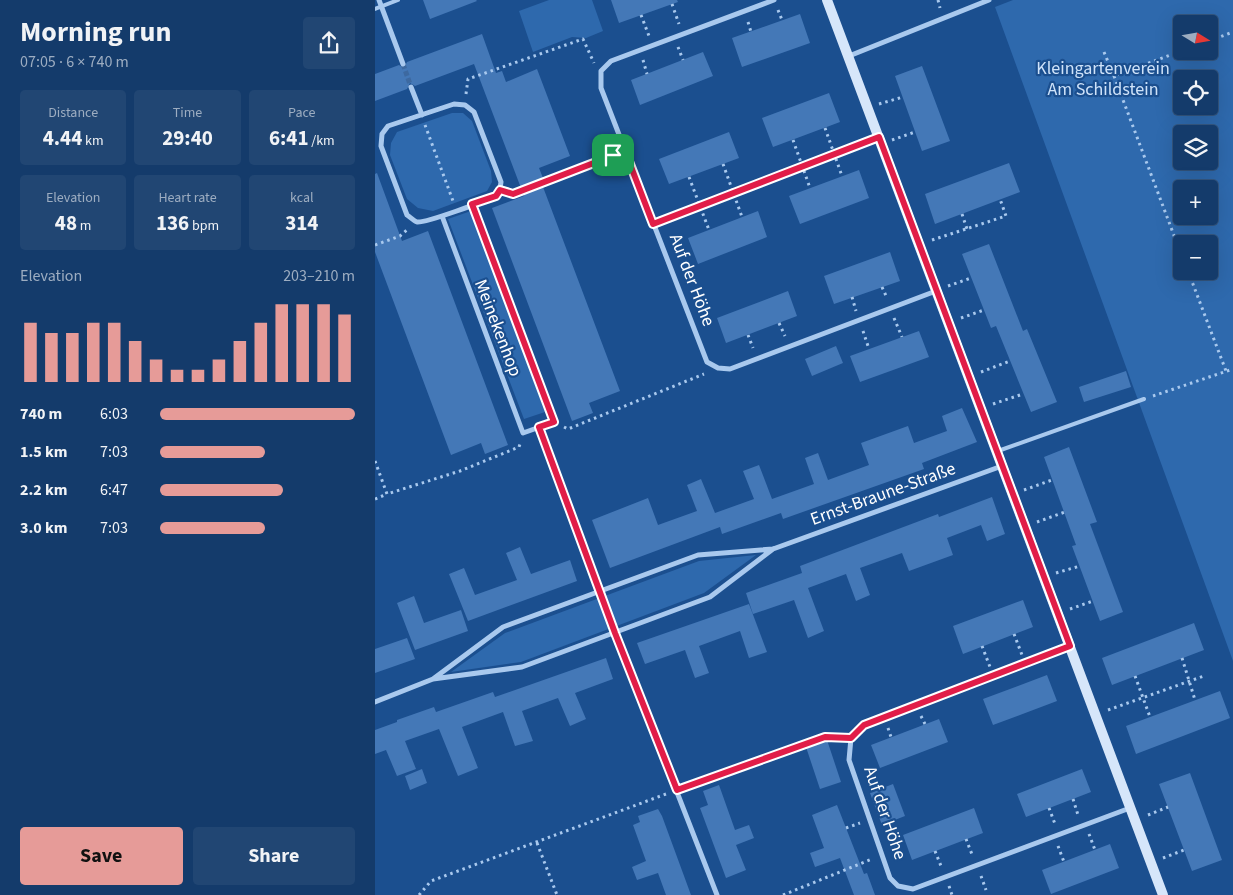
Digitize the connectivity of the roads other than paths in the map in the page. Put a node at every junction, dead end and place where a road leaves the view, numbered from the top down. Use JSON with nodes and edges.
{"nodes":[{"id":1,"x":379,"y":0,"type":"edge"},
{"id":2,"x":398,"y":0,"type":"edge"},
{"id":3,"x":774,"y":0,"type":"edge"},
{"id":4,"x":827,"y":0,"type":"edge"},
{"id":5,"x":989,"y":0,"type":"edge"},
{"id":6,"x":382,"y":6,"type":"junction"},
{"id":7,"x":375,"y":9,"type":"edge"},
{"id":8,"x":849,"y":56,"type":"junction"},
{"id":9,"x":403,"y":64,"type":"tunnel mouth"},
{"id":10,"x":411,"y":87,"type":"tunnel mouth"},
{"id":11,"x":422,"y":115,"type":"junction"},
{"id":12,"x":472,"y":204,"type":"junction"},
{"id":13,"x":442,"y":216,"type":"junction"},
{"id":14,"x":937,"y":291,"type":"junction"},
{"id":15,"x":1144,"y":399,"type":"road end"},
{"id":16,"x":539,"y":427,"type":"junction"},
{"id":17,"x":997,"y":451,"type":"junction"},
{"id":18,"x":1002,"y":466,"type":"junction"},
{"id":19,"x":773,"y":549,"type":"junction"},
{"id":20,"x":601,"y":591,"type":"junction"},
{"id":21,"x":615,"y":633,"type":"junction"},
{"id":22,"x":1070,"y":646,"type":"junction"},
{"id":23,"x":433,"y":679,"type":"junction"},
{"id":24,"x":375,"y":702,"type":"edge"},
{"id":25,"x":1131,"y":808,"type":"junction"},
{"id":26,"x":717,"y":895,"type":"edge"},
{"id":27,"x":1163,"y":895,"type":"edge"}],
"edges":[{"from":1,"to":6,"type":"street"},
{"from":2,"to":6,"type":"lane"},
{"from":3,"to":14,"type":"street","name":"Auf der Höhe"},
{"from":4,"to":8,"type":"street"},
{"from":5,"to":8,"type":"street"},
{"from":6,"to":7,"type":"lane"},
{"from":6,"to":9,"type":"street"},
{"from":8,"to":14,"type":"street"},
{"from":10,"to":11,"type":"street"},
{"from":11,"to":12,"type":"street"},
{"from":11,"to":13,"type":"street"},
{"from":12,"to":13,"type":"street"},
{"from":12,"to":16,"type":"street","name":"Meinekenhop"},
{"from":13,"to":16,"type":"street","name":"Meinekenhop"},
{"from":14,"to":17,"type":"street"},
{"from":15,"to":17,"type":"lane"},
{"from":16,"to":20,"type":"street"},
{"from":17,"to":18,"type":"street"},
{"from":18,"to":19,"type":"street","name":"Ernst-Braune-Straße"},
{"from":18,"to":22,"type":"street"},
{"from":19,"to":20,"type":"street","name":"Ernst-Braune-Straße"},
{"from":19,"to":21,"type":"street","name":"Ernst-Braune-Straße"},
{"from":20,"to":23,"type":"street","name":"Ernst-Braune-Straße"},
{"from":21,"to":23,"type":"street","name":"Ernst-Braune-Straße"},
{"from":21,"to":26,"type":"street"},
{"from":22,"to":25,"type":"street"},
{"from":22,"to":25,"type":"street","name":"Auf der Höhe"},
{"from":23,"to":24,"type":"street","name":"Ernst-Braune-Straße"},
{"from":25,"to":27,"type":"street"}]}
